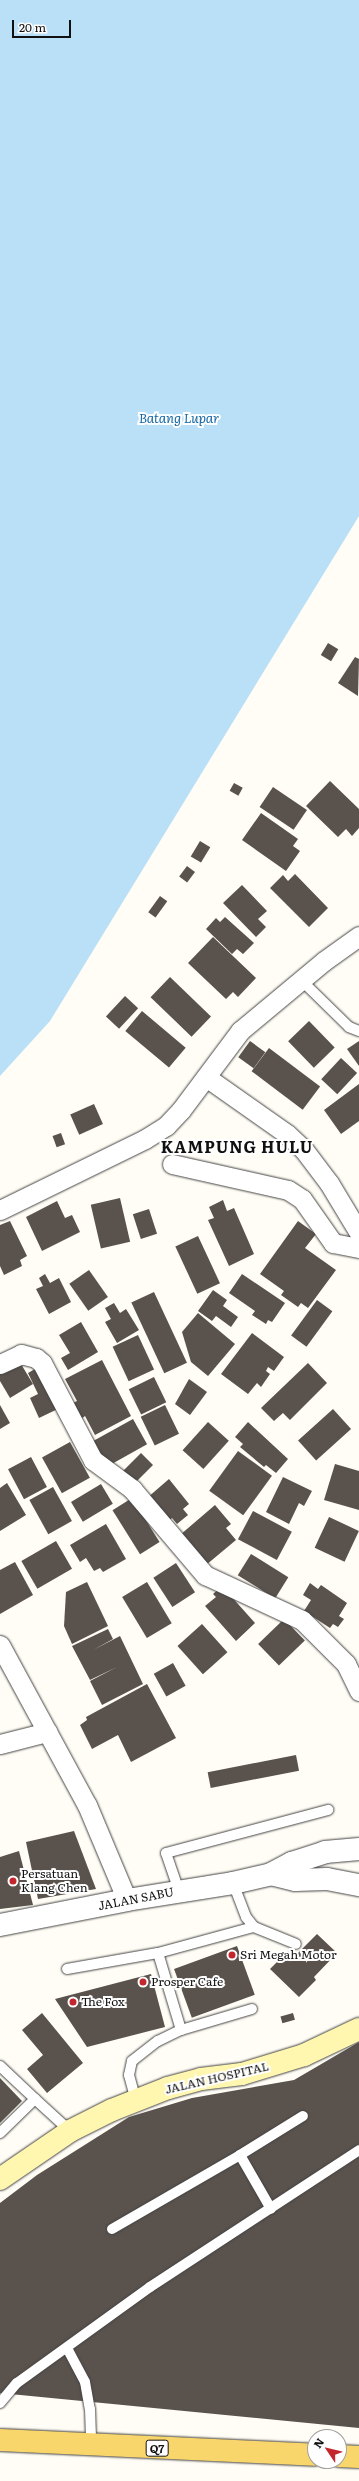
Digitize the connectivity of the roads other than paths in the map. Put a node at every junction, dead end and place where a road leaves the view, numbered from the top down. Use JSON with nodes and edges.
{"nodes":[{"id":1,"x":359,"y":936,"type":"edge"},
{"id":2,"x":300,"y":979,"type":"junction"},
{"id":3,"x":359,"y":1031,"type":"edge"},
{"id":4,"x":206,"y":1077,"type":"junction"},
{"id":5,"x":172,"y":1164,"type":"dead end"},
{"id":6,"x":0,"y":1210,"type":"edge"},
{"id":7,"x":359,"y":1233,"type":"edge"},
{"id":8,"x":359,"y":1248,"type":"edge"},
{"id":9,"x":0,"y":1364,"type":"edge"},
{"id":10,"x":0,"y":1645,"type":"edge"},
{"id":11,"x":359,"y":1691,"type":"edge"},
{"id":12,"x":47,"y":1732,"type":"junction"},
{"id":13,"x":0,"y":1744,"type":"edge"},
{"id":14,"x":328,"y":1810,"type":"dead end"},
{"id":15,"x":359,"y":1849,"type":"edge"},
{"id":16,"x":272,"y":1874,"type":"junction"},
{"id":17,"x":233,"y":1883,"type":"junction"},
{"id":18,"x":359,"y":1885,"type":"edge"},
{"id":19,"x":179,"y":1891,"type":"junction"},
{"id":20,"x":127,"y":1900,"type":"junction"},
{"id":21,"x":0,"y":1925,"type":"edge"},
{"id":22,"x":254,"y":1926,"type":"junction"},
{"id":23,"x":296,"y":1944,"type":"dead end"},
{"id":24,"x":158,"y":1953,"type":"junction"},
{"id":25,"x":67,"y":1969,"type":"dead end"},
{"id":26,"x":252,"y":2009,"type":"dead end"},
{"id":27,"x":359,"y":2016,"type":"edge"},
{"id":28,"x":359,"y":2029,"type":"edge"},
{"id":29,"x":181,"y":2030,"type":"junction"},
{"id":30,"x":334,"y":2042,"type":"junction"},
{"id":31,"x":0,"y":2066,"type":"edge"},
{"id":32,"x":34,"y":2099,"type":"junction"},
{"id":33,"x":136,"y":2101,"type":"junction"},
{"id":34,"x":303,"y":2116,"type":"dead end"},
{"id":35,"x":70,"y":2131,"type":"junction"},
{"id":36,"x":0,"y":2133,"type":"edge"},
{"id":37,"x":359,"y":2150,"type":"edge"},
{"id":38,"x":240,"y":2155,"type":"junction"},
{"id":39,"x":0,"y":2179,"type":"edge"},
{"id":40,"x":272,"y":2209,"type":"junction"},
{"id":41,"x":112,"y":2229,"type":"dead end"},
{"id":42,"x":67,"y":2348,"type":"junction"},
{"id":43,"x":0,"y":2404,"type":"edge"},
{"id":44,"x":0,"y":2440,"type":"edge"},
{"id":45,"x":91,"y":2445,"type":"junction"},
{"id":46,"x":307,"y":2455,"type":"edge"},
{"id":47,"x":347,"y":2456,"type":"edge"},
{"id":48,"x":359,"y":2457,"type":"edge"}],
"edges":[{"from":1,"to":2,"type":"street"},
{"from":2,"to":3,"type":"lane"},
{"from":2,"to":4,"type":"street"},
{"from":4,"to":6,"type":"street"},
{"from":4,"to":7,"type":"street"},
{"from":5,"to":8,"type":"street"},
{"from":9,"to":11,"type":"street"},
{"from":10,"to":12,"type":"street"},
{"from":12,"to":13,"type":"street"},
{"from":12,"to":20,"type":"street"},
{"from":14,"to":19,"type":"lane"},
{"from":15,"to":16,"type":"street"},
{"from":16,"to":17,"type":"street","name":"JALAN SABU"},
{"from":16,"to":18,"type":"street"},
{"from":17,"to":19,"type":"street","name":"JALAN SABU"},
{"from":17,"to":22,"type":"lane"},
{"from":19,"to":20,"type":"street","name":"JALAN SABU"},
{"from":20,"to":21,"type":"street","name":"JALAN SABU"},
{"from":22,"to":23,"type":"lane"},
{"from":22,"to":24,"type":"lane"},
{"from":24,"to":25,"type":"lane"},
{"from":24,"to":29,"type":"lane"},
{"from":26,"to":29,"type":"lane"},
{"from":27,"to":30,"type":"main road"},
{"from":28,"to":30,"type":"main road","name":"JALAN HOSPITAL"},
{"from":29,"to":33,"type":"lane"},
{"from":30,"to":33,"type":"main road","name":"JALAN HOSPITAL"},
{"from":31,"to":32,"type":"lane"},
{"from":32,"to":35,"type":"lane"},
{"from":32,"to":36,"type":"lane"},
{"from":33,"to":35,"type":"main road","name":"JALAN HOSPITAL"},
{"from":34,"to":38,"type":"lane"},
{"from":35,"to":39,"type":"main road","name":"JALAN HOSPITAL"},
{"from":37,"to":40,"type":"lane"},
{"from":38,"to":40,"type":"lane"},
{"from":38,"to":41,"type":"lane"},
{"from":40,"to":42,"type":"lane"},
{"from":42,"to":43,"type":"lane"},
{"from":42,"to":45,"type":"lane"},
{"from":44,"to":45,"type":"main road","number":"Q7"},
{"from":45,"to":46,"type":"main road","number":"Q7"},
{"from":47,"to":48,"type":"main road"}]}
